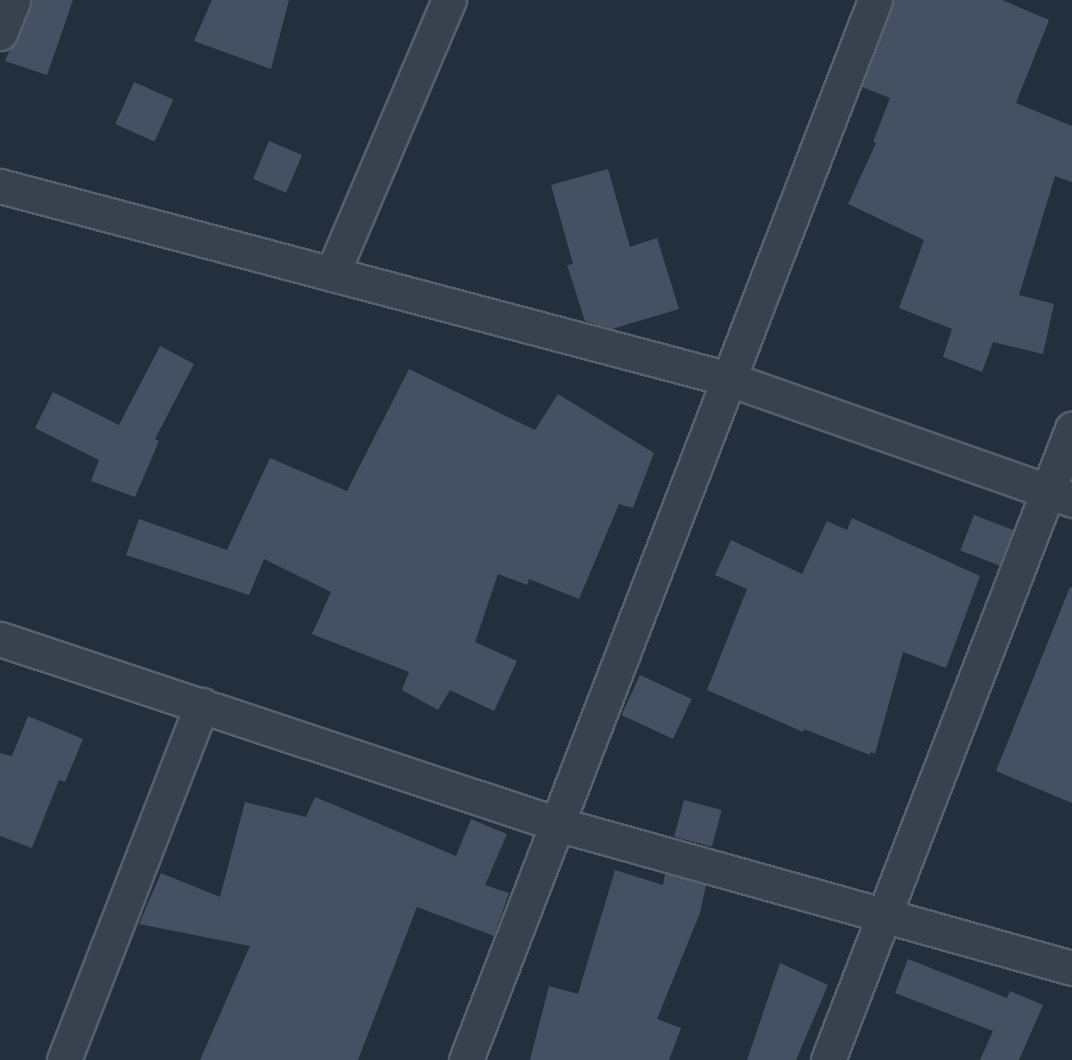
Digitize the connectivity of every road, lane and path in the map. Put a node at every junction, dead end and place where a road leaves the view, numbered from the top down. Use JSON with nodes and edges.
{"nodes":[{"id":1,"x":13,"y":0,"type":"edge"},
{"id":2,"x":449,"y":0,"type":"edge"},
{"id":3,"x":875,"y":0,"type":"edge"},
{"id":4,"x":0,"y":33,"type":"edge"},
{"id":5,"x":0,"y":186,"type":"edge"},
{"id":6,"x":332,"y":274,"type":"junction"},
{"id":7,"x":729,"y":379,"type":"junction"},
{"id":8,"x":1072,"y":429,"type":"edge"},
{"id":9,"x":1059,"y":495,"type":"edge"},
{"id":10,"x":0,"y":639,"type":"edge"},
{"id":11,"x":202,"y":705,"type":"junction"},
{"id":12,"x":557,"y":824,"type":"junction"},
{"id":13,"x":881,"y":915,"type":"junction"},
{"id":14,"x":1072,"y":968,"type":"edge"},
{"id":15,"x":64,"y":1060,"type":"edge"},
{"id":16,"x":466,"y":1060,"type":"edge"},
{"id":17,"x":828,"y":1060,"type":"edge"}],
"edges":[{"from":1,"to":4,"type":"street"},
{"from":2,"to":6,"type":"street"},
{"from":3,"to":7,"type":"street"},
{"from":5,"to":6,"type":"street"},
{"from":6,"to":7,"type":"street"},
{"from":7,"to":9,"type":"street"},
{"from":7,"to":12,"type":"street"},
{"from":8,"to":9,"type":"street"},
{"from":9,"to":13,"type":"street"},
{"from":10,"to":11,"type":"street"},
{"from":11,"to":12,"type":"street"},
{"from":11,"to":15,"type":"street"},
{"from":12,"to":13,"type":"street"},
{"from":12,"to":16,"type":"street"},
{"from":13,"to":14,"type":"street"},
{"from":13,"to":17,"type":"street"}]}
